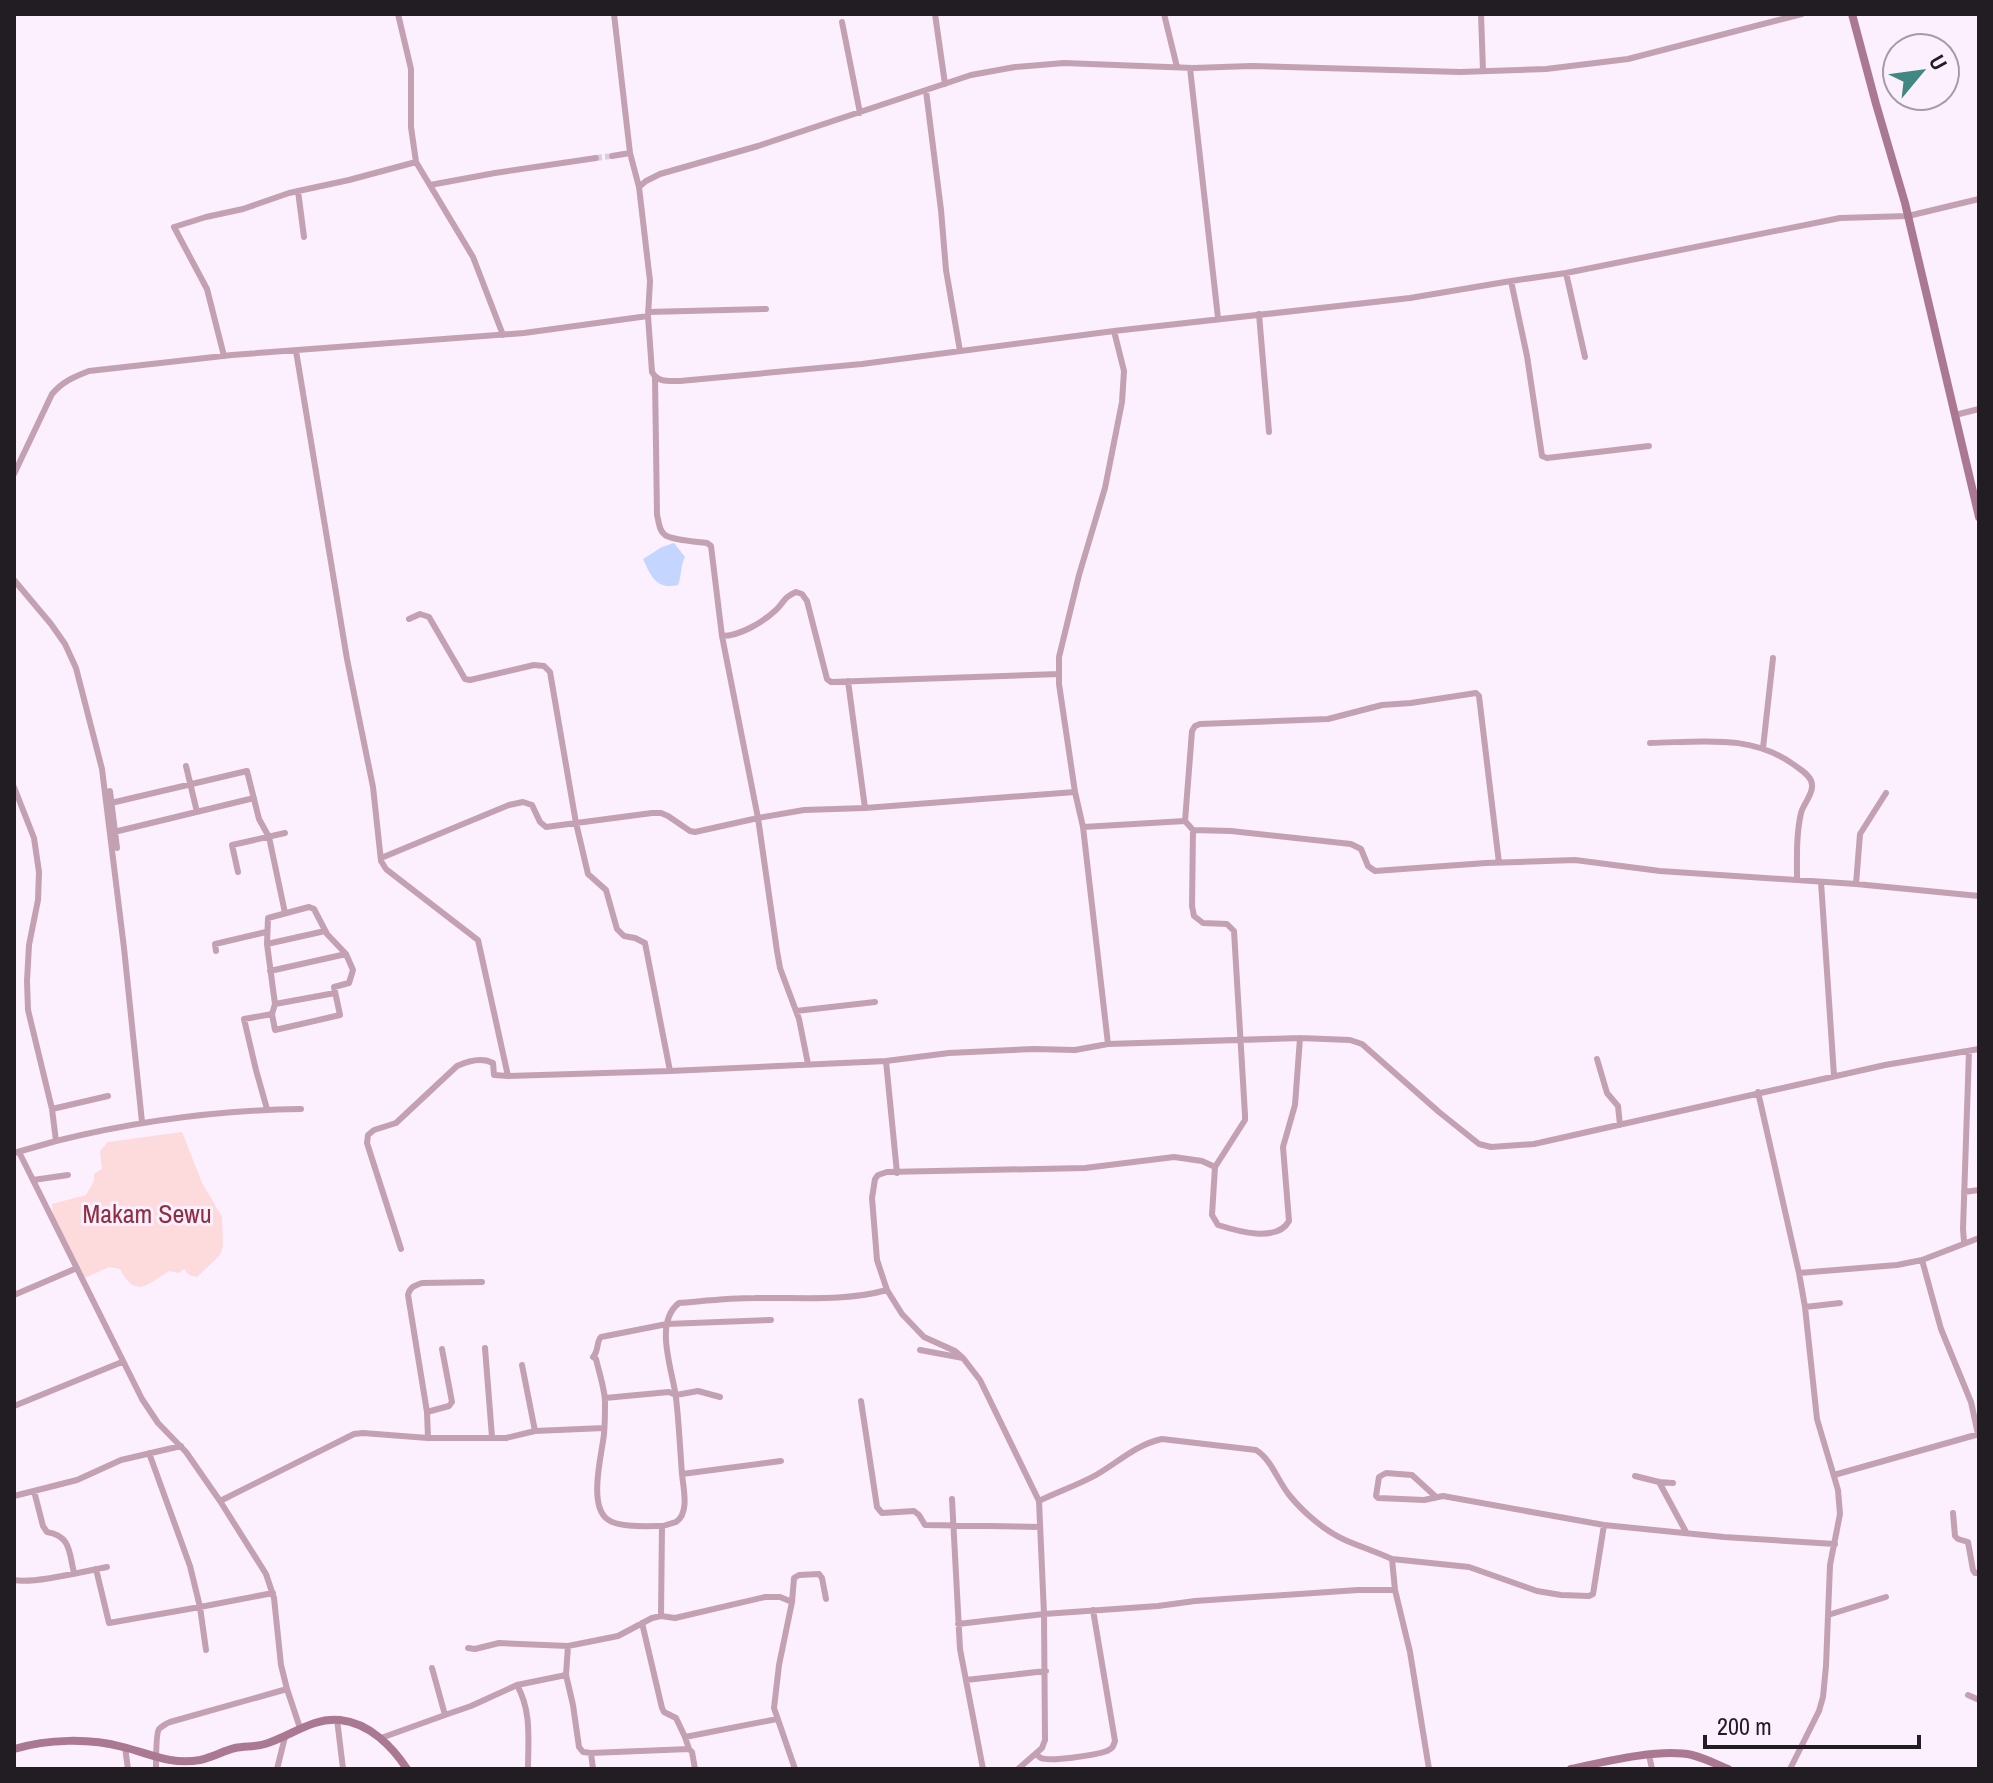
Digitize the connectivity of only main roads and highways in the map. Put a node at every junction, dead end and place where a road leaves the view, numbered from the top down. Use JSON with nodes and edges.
{"nodes":[{"id":1,"x":1852,"y":14,"type":"edge"},
{"id":2,"x":1979,"y":517,"type":"edge"},
{"id":3,"x":14,"y":1749,"type":"edge"},
{"id":4,"x":407,"y":1769,"type":"edge"},
{"id":5,"x":1571,"y":1769,"type":"edge"},
{"id":6,"x":1728,"y":1769,"type":"edge"}],
"edges":[{"from":1,"to":2,"type":"main road"},
{"from":3,"to":4,"type":"main road"},
{"from":5,"to":6,"type":"main road"}]}
